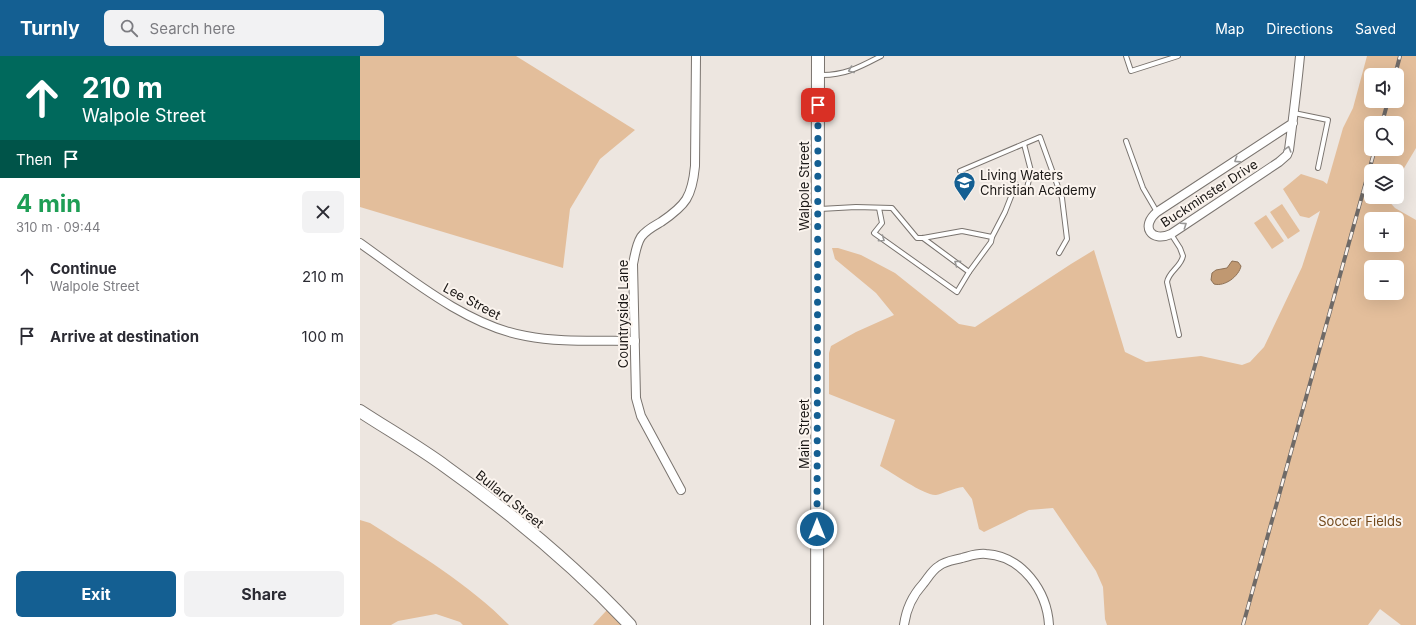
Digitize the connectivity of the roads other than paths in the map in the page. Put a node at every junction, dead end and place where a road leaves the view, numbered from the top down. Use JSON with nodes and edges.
{"nodes":[{"id":1,"x":696,"y":56,"type":"edge"},
{"id":2,"x":818,"y":56,"type":"edge"},
{"id":3,"x":881,"y":56,"type":"edge"},
{"id":4,"x":1126,"y":56,"type":"edge"},
{"id":5,"x":1178,"y":56,"type":"edge"},
{"id":6,"x":1300,"y":56,"type":"edge"},
{"id":7,"x":818,"y":75,"type":"junction"},
{"id":8,"x":1294,"y":113,"type":"junction"},
{"id":9,"x":1293,"y":123,"type":"junction"},
{"id":10,"x":1126,"y":141,"type":"dead end"},
{"id":11,"x":1024,"y":144,"type":"junction"},
{"id":12,"x":1318,"y":168,"type":"dead end"},
{"id":13,"x":960,"y":171,"type":"dead end"},
{"id":14,"x":1016,"y":184,"type":"dead end"},
{"id":15,"x":1027,"y":188,"type":"dead end"},
{"id":16,"x":880,"y":208,"type":"junction"},
{"id":17,"x":818,"y":209,"type":"junction"},
{"id":18,"x":1156,"y":212,"type":"junction"},
{"id":19,"x":1171,"y":234,"type":"junction"},
{"id":20,"x":992,"y":237,"type":"junction"},
{"id":21,"x":923,"y":238,"type":"junction"},
{"id":22,"x":360,"y":243,"type":"edge"},
{"id":23,"x":818,"y":243,"type":"joint"},
{"id":24,"x":1059,"y":253,"type":"dead end"},
{"id":25,"x":969,"y":272,"type":"junction"},
{"id":26,"x":1178,"y":335,"type":"dead end"},
{"id":27,"x":635,"y":341,"type":"junction"},
{"id":28,"x":360,"y":411,"type":"edge"},
{"id":29,"x":681,"y":490,"type":"dead end"},
{"id":30,"x":630,"y":625,"type":"edge"},
{"id":31,"x":817,"y":625,"type":"edge"},
{"id":32,"x":904,"y":625,"type":"edge"},
{"id":33,"x":1049,"y":625,"type":"edge"}],
"edges":[{"from":1,"to":27,"type":"street","name":"Countryside Lane"},
{"from":2,"to":7,"type":"main road","name":"Walpole Street"},
{"from":3,"to":7,"type":"lane","one_way":true},
{"from":4,"to":5,"type":"lane"},
{"from":6,"to":8,"type":"street","name":"Buckminster Drive"},
{"from":7,"to":17,"type":"main road","name":"Walpole Street"},
{"from":8,"to":9,"type":"street","name":"Buckminster Drive"},
{"from":8,"to":12,"type":"lane"},
{"from":9,"to":18,"type":"street","name":"Buckminster Drive","one_way":true},
{"from":19,"to":9,"type":"street","name":"Buckminster Drive","one_way":true},
{"from":10,"to":18,"type":"lane"},
{"from":11,"to":13,"type":"lane"},
{"from":11,"to":15,"type":"lane"},
{"from":11,"to":24,"type":"lane"},
{"from":14,"to":20,"type":"lane"},
{"from":16,"to":17,"type":"lane"},
{"from":16,"to":21,"type":"lane"},
{"from":16,"to":25,"type":"lane","one_way":true},
{"from":17,"to":23,"type":"main road","name":"Walpole Street"},
{"from":18,"to":19,"type":"street","name":"Buckminster Drive"},
{"from":19,"to":26,"type":"lane"},
{"from":20,"to":21,"type":"lane"},
{"from":20,"to":25,"type":"lane"},
{"from":25,"to":21,"type":"lane","one_way":true},
{"from":22,"to":27,"type":"street","name":"Lee Street"},
{"from":23,"to":31,"type":"main road","name":"Main Street"},
{"from":27,"to":29,"type":"street","name":"Countryside Lane"},
{"from":28,"to":30,"type":"main road","name":"Bullard Street"},
{"from":32,"to":33,"type":"street"}]}
